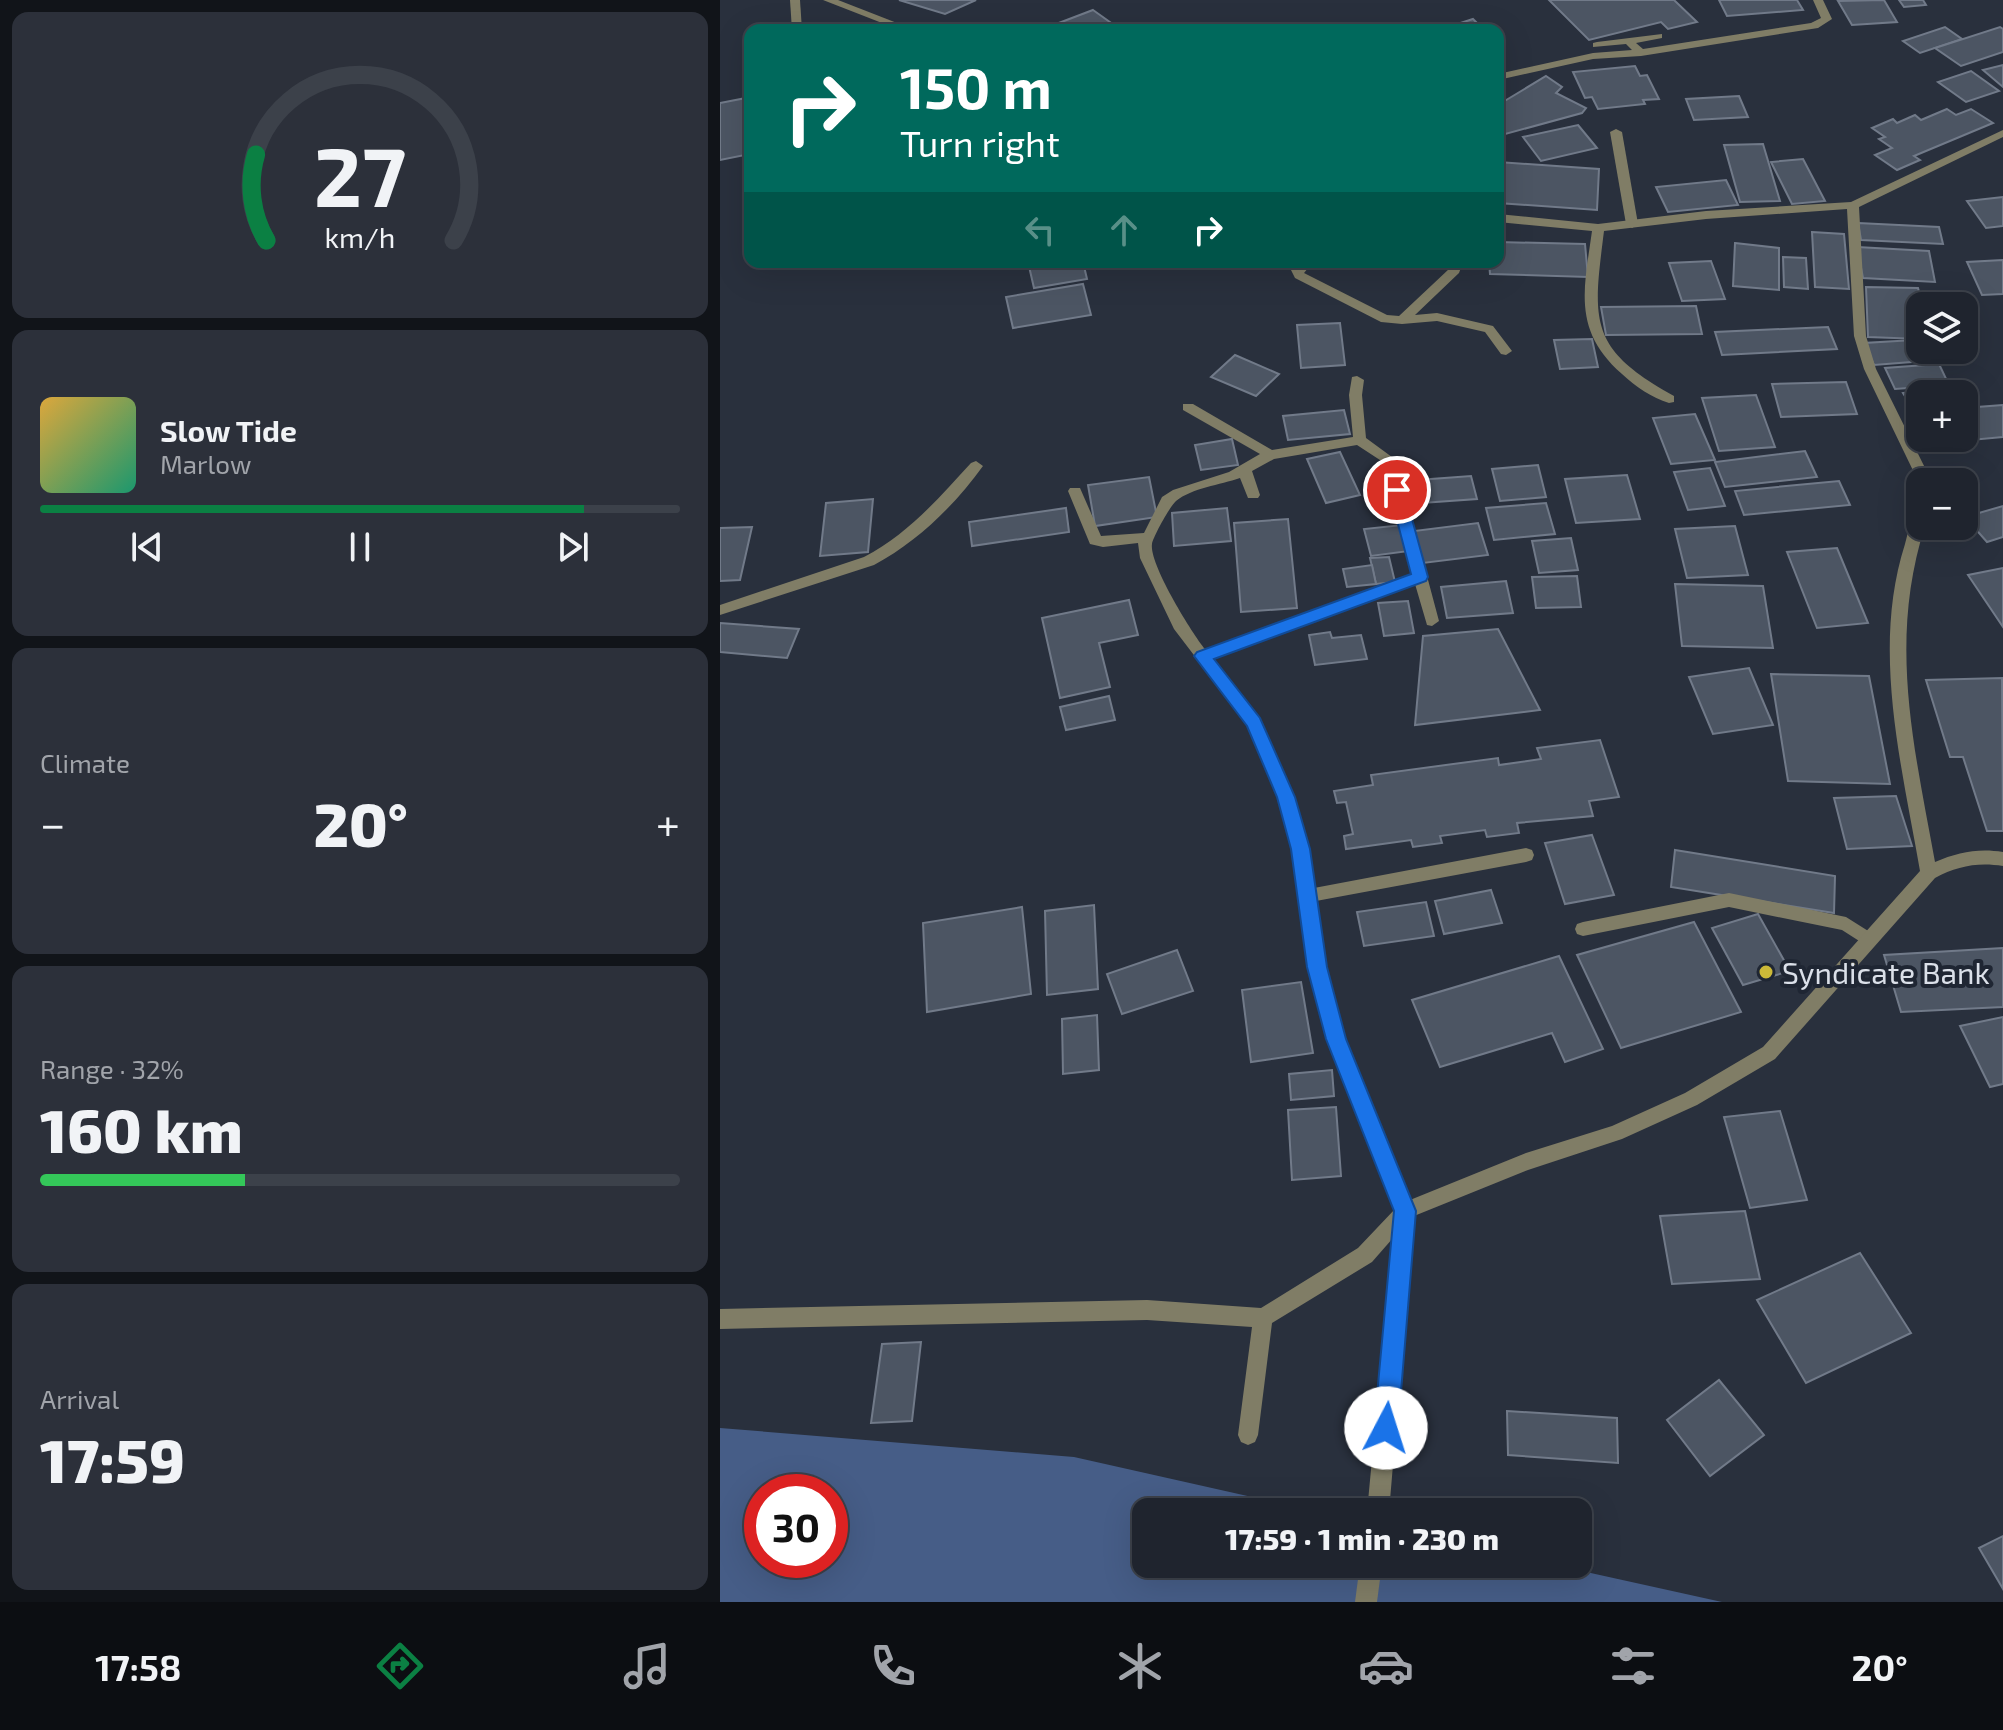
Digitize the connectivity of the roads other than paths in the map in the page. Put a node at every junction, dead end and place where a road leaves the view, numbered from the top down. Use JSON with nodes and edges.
{"nodes":[{"id":1,"x":795,"y":0,"type":"edge"},
{"id":2,"x":828,"y":0,"type":"edge"},
{"id":3,"x":1818,"y":0,"type":"edge"},
{"id":4,"x":797,"y":24,"type":"edge"},
{"id":5,"x":894,"y":24,"type":"edge"},
{"id":6,"x":1658,"y":36,"type":"dead end"},
{"id":7,"x":1628,"y":41,"type":"junction"},
{"id":8,"x":1597,"y":45,"type":"dead end"},
{"id":9,"x":1641,"y":53,"type":"junction"},
{"id":10,"x":1504,"y":76,"type":"edge"},
{"id":11,"x":1616,"y":132,"type":"dead end"},
{"id":12,"x":2000,"y":138,"type":"edge"},
{"id":13,"x":1853,"y":205,"type":"junction"},
{"id":14,"x":1504,"y":219,"type":"edge"},
{"id":15,"x":1632,"y":224,"type":"junction"},
{"id":16,"x":1598,"y":228,"type":"junction"},
{"id":17,"x":1300,"y":268,"type":"edge"},
{"id":18,"x":1456,"y":268,"type":"edge"},
{"id":19,"x":1402,"y":320,"type":"junction"},
{"id":20,"x":1506,"y":351,"type":"dead end"},
{"id":21,"x":1357,"y":380,"type":"dead end"},
{"id":22,"x":1669,"y":399,"type":"dead end"},
{"id":23,"x":1188,"y":407,"type":"dead end"},
{"id":24,"x":1359,"y":440,"type":"junction"},
{"id":25,"x":1271,"y":455,"type":"junction"},
{"id":26,"x":976,"y":466,"type":"dead end"},
{"id":27,"x":1918,"y":468,"type":"edge"},
{"id":28,"x":1244,"y":469,"type":"junction"},
{"id":29,"x":1075,"y":491,"type":"dead end"},
{"id":30,"x":1253,"y":495,"type":"dead end"},
{"id":31,"x":1149,"y":537,"type":"junction"},
{"id":32,"x":1914,"y":540,"type":"edge"},
{"id":33,"x":1420,"y":577,"type":"junction"},
{"id":34,"x":720,"y":610,"type":"edge"},
{"id":35,"x":1432,"y":621,"type":"dead end"},
{"id":36,"x":1203,"y":656,"type":"junction"},
{"id":37,"x":1526,"y":855,"type":"dead end"},
{"id":38,"x":2003,"y":859,"type":"edge"},
{"id":39,"x":1929,"y":873,"type":"junction"},
{"id":40,"x":1308,"y":896,"type":"junction"},
{"id":41,"x":1583,"y":929,"type":"dead end"},
{"id":42,"x":1867,"y":939,"type":"junction"},
{"id":43,"x":1405,"y":1211,"type":"junction"},
{"id":44,"x":1263,"y":1318,"type":"junction"},
{"id":45,"x":720,"y":1319,"type":"edge"},
{"id":46,"x":1248,"y":1435,"type":"dead end"},
{"id":47,"x":1379,"y":1498,"type":"edge"},
{"id":48,"x":1369,"y":1578,"type":"edge"},
{"id":49,"x":1366,"y":1602,"type":"edge"}],
"edges":[{"from":1,"to":4,"type":"street"},
{"from":2,"to":5,"type":"street"},
{"from":3,"to":9,"type":"street"},
{"from":6,"to":7,"type":"street"},
{"from":7,"to":8,"type":"street"},
{"from":7,"to":9,"type":"street"},
{"from":9,"to":10,"type":"street"},
{"from":11,"to":15,"type":"street"},
{"from":12,"to":13,"type":"street"},
{"from":13,"to":15,"type":"street"},
{"from":13,"to":27,"type":"street"},
{"from":14,"to":16,"type":"street"},
{"from":15,"to":16,"type":"street"},
{"from":16,"to":22,"type":"street"},
{"from":17,"to":19,"type":"street"},
{"from":18,"to":19,"type":"street"},
{"from":19,"to":20,"type":"street"},
{"from":21,"to":24,"type":"street"},
{"from":23,"to":25,"type":"street"},
{"from":24,"to":25,"type":"street"},
{"from":24,"to":33,"type":"street"},
{"from":25,"to":28,"type":"street"},
{"from":26,"to":34,"type":"street"},
{"from":28,"to":30,"type":"street"},
{"from":28,"to":31,"type":"street"},
{"from":29,"to":31,"type":"street"},
{"from":31,"to":36,"type":"street"},
{"from":32,"to":39,"type":"street"},
{"from":33,"to":35,"type":"street"},
{"from":33,"to":36,"type":"street"},
{"from":36,"to":40,"type":"street"},
{"from":37,"to":40,"type":"street"},
{"from":38,"to":39,"type":"street"},
{"from":39,"to":42,"type":"street"},
{"from":40,"to":43,"type":"street"},
{"from":41,"to":42,"type":"street"},
{"from":42,"to":43,"type":"street"},
{"from":43,"to":44,"type":"street"},
{"from":43,"to":47,"type":"street"},
{"from":44,"to":45,"type":"street"},
{"from":44,"to":46,"type":"street"},
{"from":48,"to":49,"type":"street"}]}
